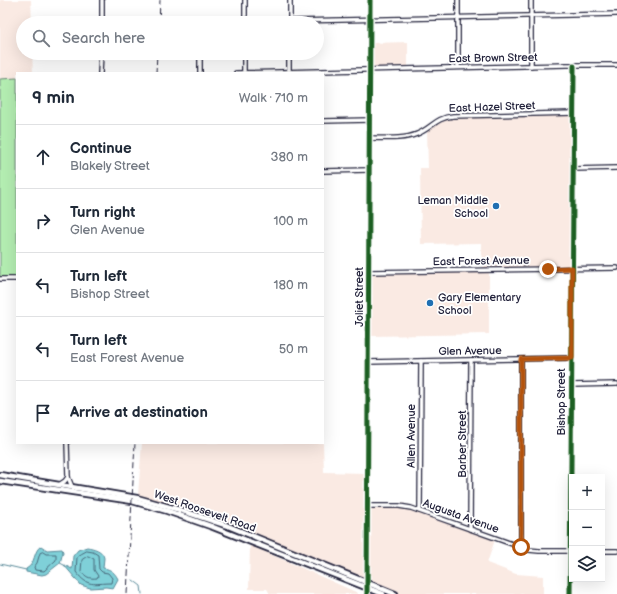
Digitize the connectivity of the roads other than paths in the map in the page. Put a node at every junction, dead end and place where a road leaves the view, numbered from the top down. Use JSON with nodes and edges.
{"nodes":[{"id":1,"x":102,"y":0,"type":"edge"},
{"id":2,"x":245,"y":0,"type":"edge"},
{"id":3,"x":290,"y":0,"type":"edge"},
{"id":4,"x":370,"y":0,"type":"edge"},
{"id":5,"x":458,"y":0,"type":"edge"},
{"id":6,"x":531,"y":0,"type":"edge"},
{"id":7,"x":617,"y":14,"type":"edge"},
{"id":8,"x":102,"y":16,"type":"edge"},
{"id":9,"x":245,"y":16,"type":"edge"},
{"id":10,"x":290,"y":16,"type":"edge"},
{"id":11,"x":531,"y":16,"type":"junction"},
{"id":12,"x":458,"y":17,"type":"junction"},
{"id":13,"x":370,"y":19,"type":"junction"},
{"id":14,"x":324,"y":21,"type":"edge"},
{"id":15,"x":101,"y":60,"type":"edge"},
{"id":16,"x":200,"y":60,"type":"edge"},
{"id":17,"x":244,"y":60,"type":"edge"},
{"id":18,"x":289,"y":60,"type":"edge"},
{"id":19,"x":617,"y":65,"type":"edge"},
{"id":20,"x":531,"y":66,"type":"junction"},
{"id":21,"x":574,"y":66,"type":"junction"},
{"id":22,"x":458,"y":68,"type":"junction"},
{"id":23,"x":370,"y":70,"type":"junction"},
{"id":24,"x":100,"y":72,"type":"edge"},
{"id":25,"x":200,"y":72,"type":"edge"},
{"id":26,"x":244,"y":72,"type":"edge"},
{"id":27,"x":289,"y":72,"type":"edge"},
{"id":28,"x":574,"y":113,"type":"junction"},
{"id":29,"x":370,"y":120,"type":"junction"},
{"id":30,"x":324,"y":121,"type":"edge"},
{"id":31,"x":369,"y":138,"type":"junction"},
{"id":32,"x":617,"y":168,"type":"edge"},
{"id":33,"x":573,"y":169,"type":"junction"},
{"id":34,"x":369,"y":170,"type":"junction"},
{"id":35,"x":324,"y":171,"type":"edge"},
{"id":36,"x":572,"y":268,"type":"junction"},
{"id":37,"x":617,"y":268,"type":"edge"},
{"id":38,"x":369,"y":272,"type":"junction"},
{"id":39,"x":0,"y":279,"type":"edge"},
{"id":40,"x":16,"y":279,"type":"edge"},
{"id":41,"x":572,"y":358,"type":"junction"},
{"id":42,"x":521,"y":359,"type":"junction"},
{"id":43,"x":471,"y":360,"type":"junction"},
{"id":44,"x":421,"y":361,"type":"junction"},
{"id":45,"x":368,"y":362,"type":"junction"},
{"id":46,"x":617,"y":384,"type":"edge"},
{"id":47,"x":572,"y":385,"type":"junction"},
{"id":48,"x":68,"y":444,"type":"edge"},
{"id":49,"x":0,"y":475,"type":"edge"},
{"id":50,"x":68,"y":477,"type":"junction"},
{"id":51,"x":0,"y":481,"type":"edge"},
{"id":52,"x":59,"y":485,"type":"junction"},
{"id":53,"x":72,"y":487,"type":"junction"},
{"id":54,"x":367,"y":506,"type":"junction"},
{"id":55,"x":420,"y":511,"type":"junction"},
{"id":56,"x":470,"y":529,"type":"junction"},
{"id":57,"x":571,"y":546,"type":"edge"},
{"id":58,"x":521,"y":547,"type":"junction"},
{"id":59,"x":569,"y":551,"type":"edge"},
{"id":60,"x":605,"y":551,"type":"edge"},
{"id":61,"x":617,"y":551,"type":"edge"},
{"id":62,"x":570,"y":582,"type":"edge"},
{"id":63,"x":367,"y":584,"type":"junction"},
{"id":64,"x":367,"y":594,"type":"edge"},
{"id":65,"x":383,"y":594,"type":"edge"},
{"id":66,"x":395,"y":594,"type":"edge"},
{"id":67,"x":570,"y":594,"type":"edge"}],
"edges":[{"from":1,"to":8,"type":"street"},
{"from":2,"to":9,"type":"street"},
{"from":3,"to":10,"type":"street"},
{"from":4,"to":13,"type":"street","name":"Joliet Street"},
{"from":5,"to":12,"type":"street"},
{"from":6,"to":11,"type":"street"},
{"from":7,"to":11,"type":"street"},
{"from":11,"to":12,"type":"street"},
{"from":11,"to":20,"type":"street"},
{"from":12,"to":13,"type":"street"},
{"from":12,"to":22,"type":"street"},
{"from":13,"to":14,"type":"street"},
{"from":13,"to":23,"type":"street","name":"Joliet Street"},
{"from":15,"to":24,"type":"street"},
{"from":16,"to":25,"type":"street"},
{"from":17,"to":26,"type":"street"},
{"from":18,"to":27,"type":"street"},
{"from":19,"to":21,"type":"street","name":"East Brown Street"},
{"from":20,"to":21,"type":"street","name":"East Brown Street"},
{"from":20,"to":22,"type":"street","name":"East Brown Street"},
{"from":21,"to":28,"type":"street","name":"Bishop Street"},
{"from":22,"to":23,"type":"street","name":"East Brown Street"},
{"from":23,"to":27,"type":"street","name":"East Brown Street"},
{"from":23,"to":29,"type":"street","name":"Joliet Street"},
{"from":28,"to":31,"type":"street","name":"East Hazel Street"},
{"from":28,"to":33,"type":"street","name":"Bishop Street"},
{"from":29,"to":30,"type":"street"},
{"from":29,"to":31,"type":"street","name":"Joliet Street"},
{"from":31,"to":34,"type":"street","name":"Joliet Street"},
{"from":32,"to":33,"type":"street"},
{"from":33,"to":36,"type":"street","name":"Bishop Street"},
{"from":34,"to":35,"type":"street"},
{"from":34,"to":38,"type":"street","name":"Joliet Street"},
{"from":36,"to":37,"type":"street","name":"East Forest Avenue"},
{"from":36,"to":38,"type":"street","name":"East Forest Avenue"},
{"from":36,"to":41,"type":"street","name":"Bishop Street"},
{"from":38,"to":45,"type":"street","name":"Joliet Street"},
{"from":39,"to":40,"type":"street"},
{"from":41,"to":42,"type":"street","name":"Glen Avenue"},
{"from":41,"to":47,"type":"street","name":"Bishop Street"},
{"from":42,"to":43,"type":"street","name":"Glen Avenue"},
{"from":42,"to":58,"type":"street"},
{"from":43,"to":44,"type":"street","name":"Glen Avenue"},
{"from":43,"to":56,"type":"street","name":"Barber Street"},
{"from":44,"to":45,"type":"street","name":"Glen Avenue"},
{"from":44,"to":55,"type":"street","name":"Allen Avenue"},
{"from":45,"to":54,"type":"street","name":"Joliet Street"},
{"from":46,"to":47,"type":"street"},
{"from":47,"to":57,"type":"street","name":"Bishop Street"},
{"from":48,"to":50,"type":"street"},
{"from":49,"to":52,"type":"main road","name":"West Roosevelt Road"},
{"from":50,"to":52,"type":"street"},
{"from":50,"to":53,"type":"street"},
{"from":51,"to":63,"type":"main road","name":"West Roosevelt Road"},
{"from":52,"to":53,"type":"main road","name":"West Roosevelt Road"},
{"from":53,"to":63,"type":"main road","name":"West Roosevelt Road"},
{"from":54,"to":55,"type":"street","name":"Augusta Avenue"},
{"from":54,"to":63,"type":"street","name":"Joliet Street"},
{"from":55,"to":56,"type":"street","name":"Augusta Avenue"},
{"from":56,"to":58,"type":"street","name":"Augusta Avenue"},
{"from":58,"to":59,"type":"street","name":"Augusta Avenue"},
{"from":60,"to":61,"type":"street"},
{"from":62,"to":67,"type":"street","name":"Bishop Street"},
{"from":63,"to":64,"type":"street","name":"Joliet Street"},
{"from":63,"to":65,"type":"main road","name":"West Roosevelt Road"},
{"from":63,"to":66,"type":"main road","name":"West Roosevelt Road"}]}
